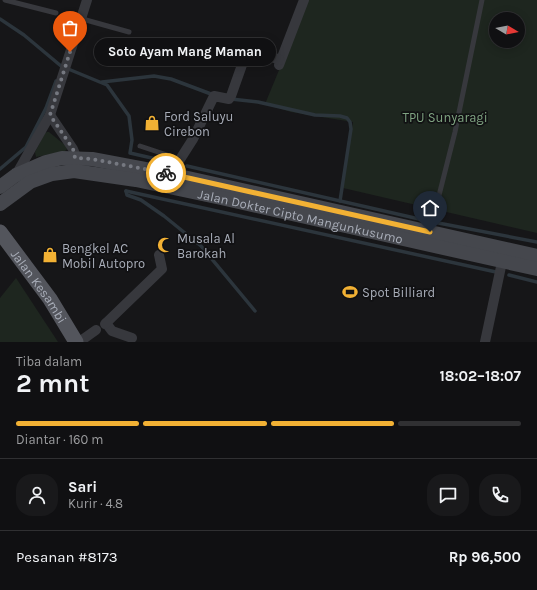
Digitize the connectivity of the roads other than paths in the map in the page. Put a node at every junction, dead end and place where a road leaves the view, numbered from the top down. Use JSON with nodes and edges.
{"nodes":[{"id":1,"x":5,"y":0,"type":"edge"},
{"id":2,"x":87,"y":0,"type":"edge"},
{"id":3,"x":304,"y":0,"type":"edge"},
{"id":4,"x":482,"y":0,"type":"edge"},
{"id":5,"x":56,"y":13,"type":"dead end"},
{"id":6,"x":68,"y":15,"type":"dead end"},
{"id":7,"x":81,"y":18,"type":"junction"},
{"id":8,"x":129,"y":32,"type":"dead end"},
{"id":9,"x":50,"y":115,"type":"junction"},
{"id":10,"x":140,"y":146,"type":"dead end"},
{"id":11,"x":75,"y":164,"type":"junction"},
{"id":12,"x":169,"y":174,"type":"junction"},
{"id":13,"x":16,"y":175,"type":"junction"},
{"id":14,"x":0,"y":187,"type":"edge"},
{"id":15,"x":21,"y":188,"type":"junction"},
{"id":16,"x":0,"y":204,"type":"edge"},
{"id":17,"x":0,"y":232,"type":"edge"},
{"id":18,"x":429,"y":234,"type":"junction"},
{"id":19,"x":159,"y":255,"type":"dead end"},
{"id":20,"x":537,"y":256,"type":"edge"},
{"id":21,"x":502,"y":262,"type":"junction"},
{"id":22,"x":537,"y":269,"type":"edge"},
{"id":23,"x":96,"y":330,"type":"dead end"},
{"id":24,"x":132,"y":338,"type":"dead end"},
{"id":25,"x":76,"y":342,"type":"edge"},
{"id":26,"x":79,"y":342,"type":"edge"},
{"id":27,"x":485,"y":342,"type":"edge"}],
"edges":[{"from":1,"to":5,"type":"lane"},
{"from":2,"to":7,"type":"street"},
{"from":3,"to":12,"type":"street"},
{"from":4,"to":18,"type":"lane"},
{"from":6,"to":7,"type":"lane"},
{"from":7,"to":8,"type":"lane"},
{"from":7,"to":9,"type":"street"},
{"from":9,"to":11,"type":"street"},
{"from":9,"to":13,"type":"street"},
{"from":10,"to":12,"type":"lane"},
{"from":11,"to":12,"type":"main road","name":"Jalan Dokter Cipto Mangunkusumo"},
{"from":11,"to":13,"type":"main road","name":"Jalan Dokter Cipto Mangunkusumo"},
{"from":11,"to":15,"type":"main road","name":"Jalan Dokter Cipto Mangunkusumo"},
{"from":11,"to":18,"type":"main road","name":"Jalan Dokter Cipto Mangunkusumo"},
{"from":12,"to":18,"type":"main road","name":"Jalan Dokter Cipto Mangunkusumo"},
{"from":13,"to":14,"type":"main road","name":"Jalan Dokter Cipto Mangunkusumo"},
{"from":13,"to":15,"type":"street"},
{"from":15,"to":16,"type":"main road","name":"Jalan Dokter Cipto Mangunkusumo"},
{"from":17,"to":25,"type":"main road","name":"Jalan Kesambi"},
{"from":18,"to":20,"type":"main road","name":"Jalan Dokter Cipto Mangunkusumo"},
{"from":18,"to":21,"type":"main road","name":"Jalan Dokter Cipto Mangunkusumo"},
{"from":19,"to":24,"type":"street"},
{"from":21,"to":22,"type":"main road","name":"Jalan Dokter Cipto Mangunkusumo"},
{"from":21,"to":27,"type":"street"},
{"from":23,"to":26,"type":"street"}]}
